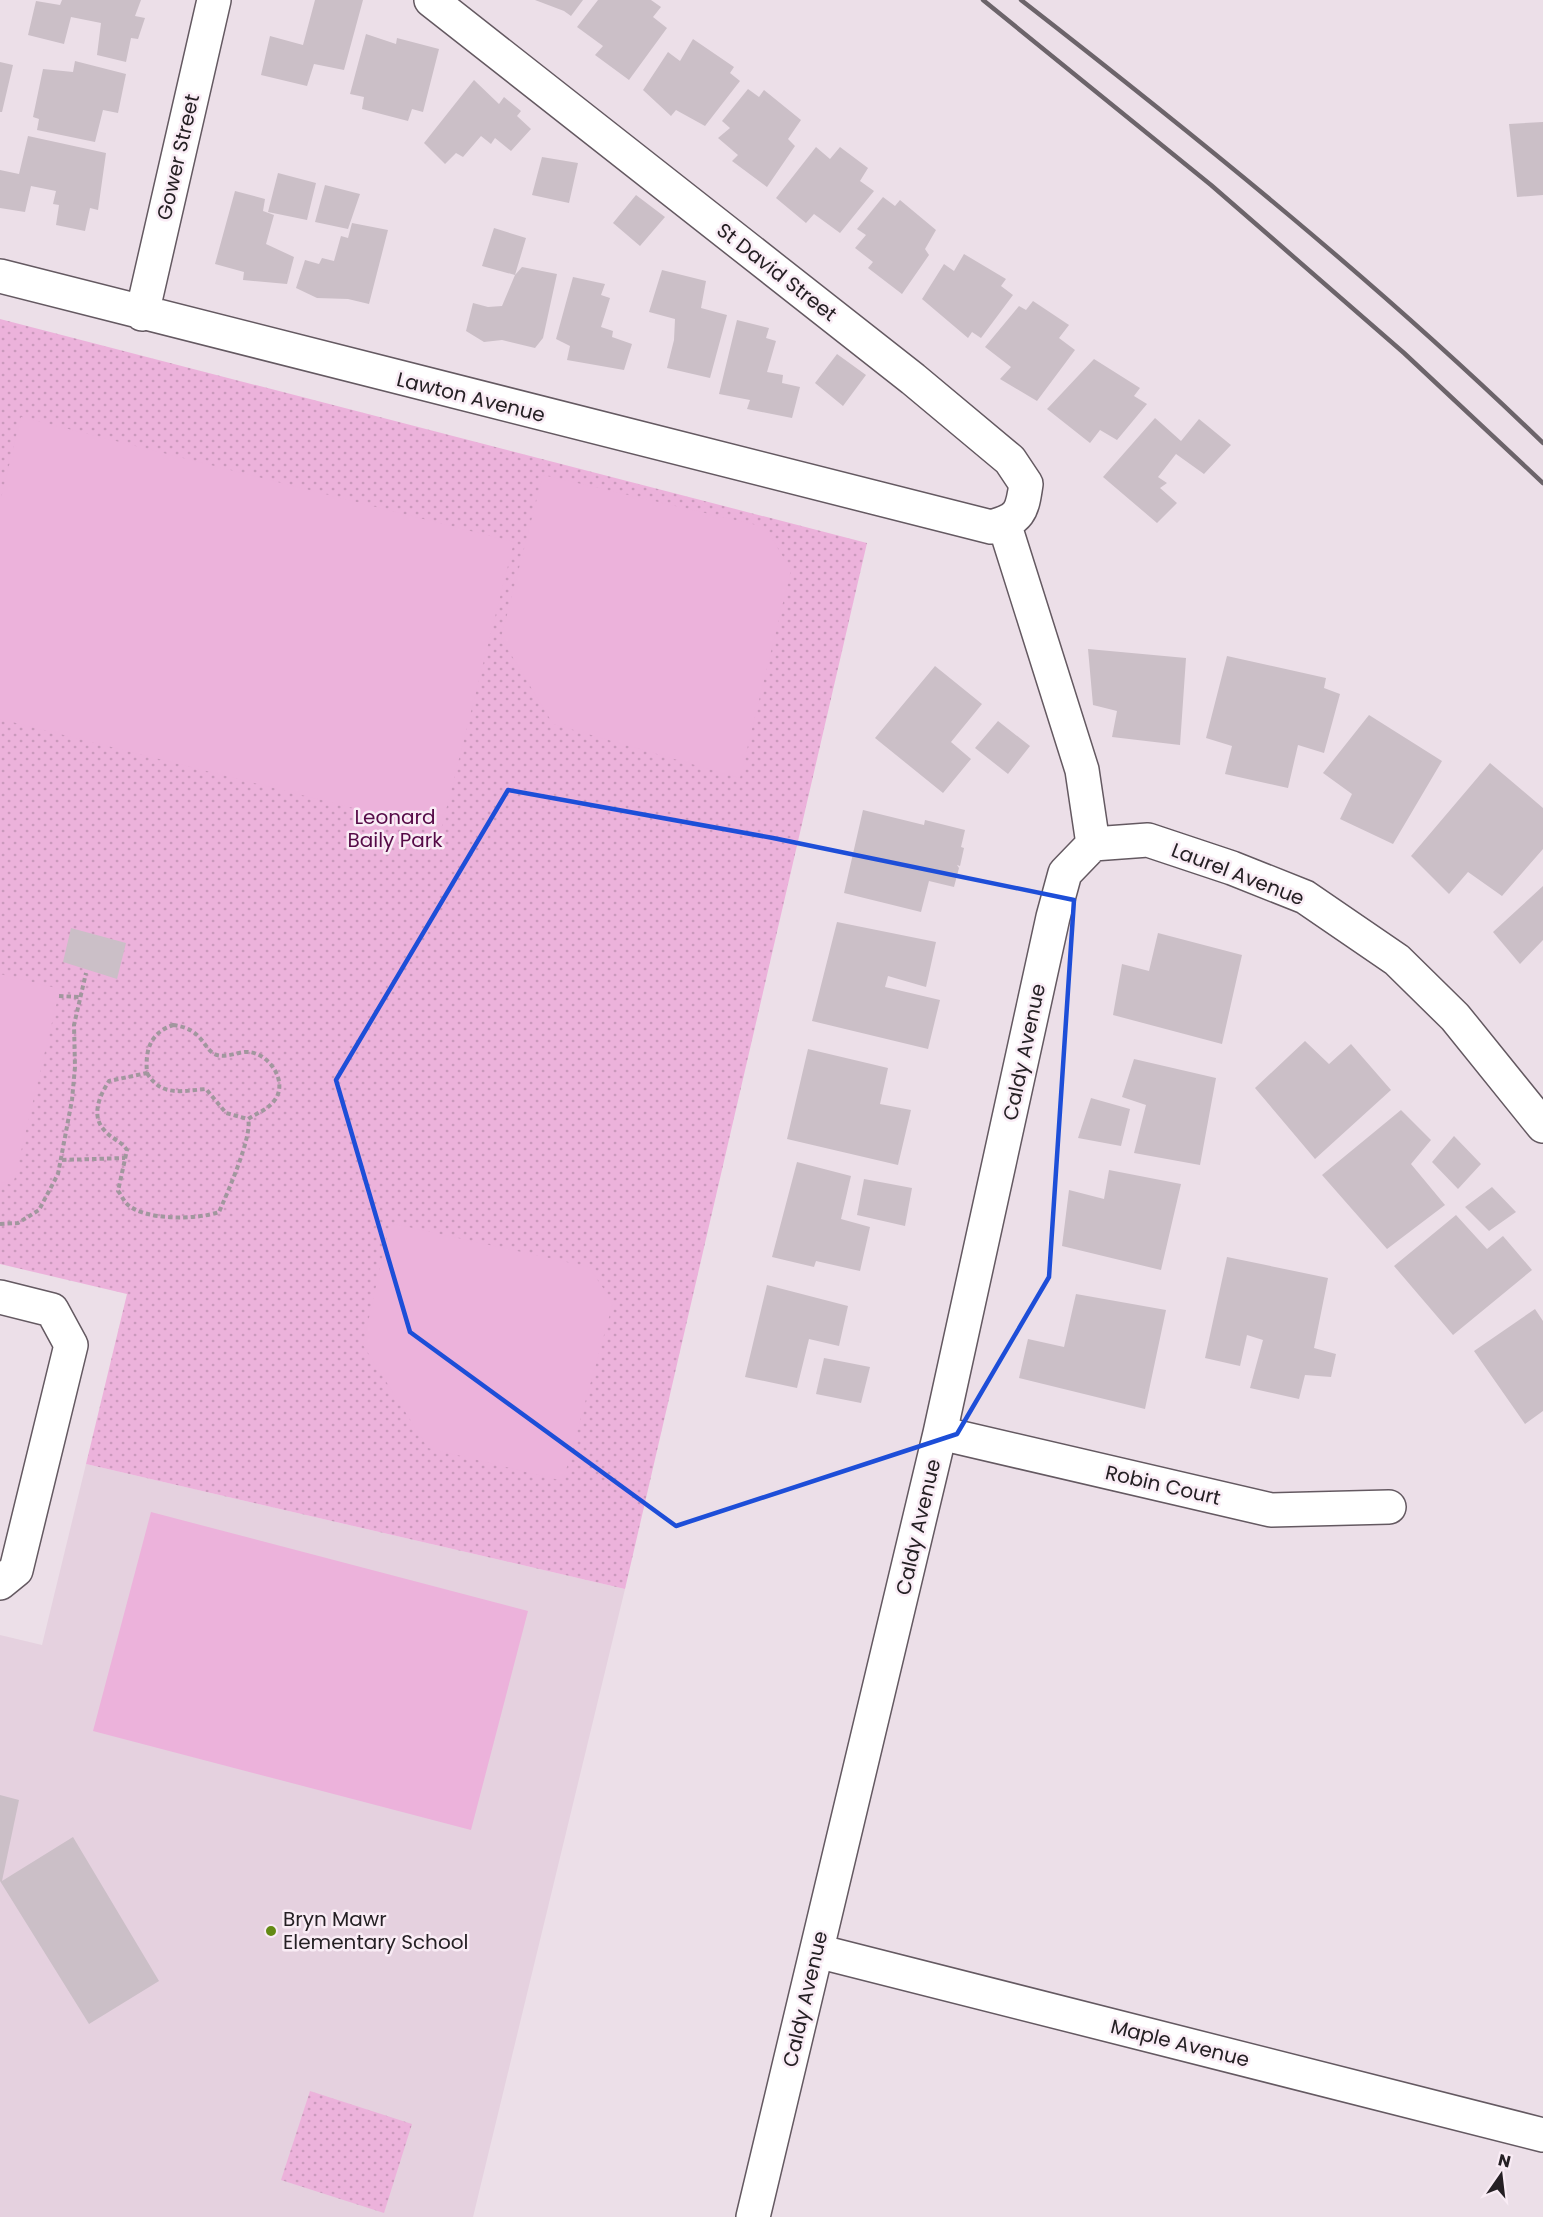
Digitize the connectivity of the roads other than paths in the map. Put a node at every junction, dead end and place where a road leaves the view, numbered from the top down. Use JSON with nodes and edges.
{"nodes":[{"id":1,"x":214,"y":0,"type":"edge"},
{"id":2,"x":431,"y":0,"type":"edge"},
{"id":3,"x":0,"y":276,"type":"edge"},
{"id":4,"x":142,"y":314,"type":"junction"},
{"id":5,"x":1004,"y":523,"type":"junction"},
{"id":6,"x":1093,"y":844,"type":"junction"},
{"id":7,"x":1543,"y":1126,"type":"edge"},
{"id":8,"x":0,"y":1297,"type":"edge"},
{"id":9,"x":940,"y":1433,"type":"junction"},
{"id":10,"x":1389,"y":1508,"type":"dead end"},
{"id":11,"x":0,"y":1583,"type":"edge"},
{"id":12,"x":817,"y":1951,"type":"junction"},
{"id":13,"x":1543,"y":2135,"type":"edge"},
{"id":14,"x":753,"y":2217,"type":"edge"}],
"edges":[{"from":1,"to":4,"type":"street","name":"Gower Street"},
{"from":2,"to":5,"type":"street","name":"St David Street"},
{"from":3,"to":4,"type":"street","name":"Lawton Avenue"},
{"from":4,"to":5,"type":"street","name":"Lawton Avenue"},
{"from":5,"to":6,"type":"street"},
{"from":6,"to":7,"type":"street","name":"Laurel Avenue"},
{"from":6,"to":9,"type":"street","name":"Caldy Avenue"},
{"from":8,"to":11,"type":"street"},
{"from":9,"to":10,"type":"street","name":"Robin Court"},
{"from":9,"to":12,"type":"street","name":"Caldy Avenue"},
{"from":12,"to":13,"type":"street","name":"Maple Avenue"},
{"from":12,"to":14,"type":"street","name":"Caldy Avenue"}]}
